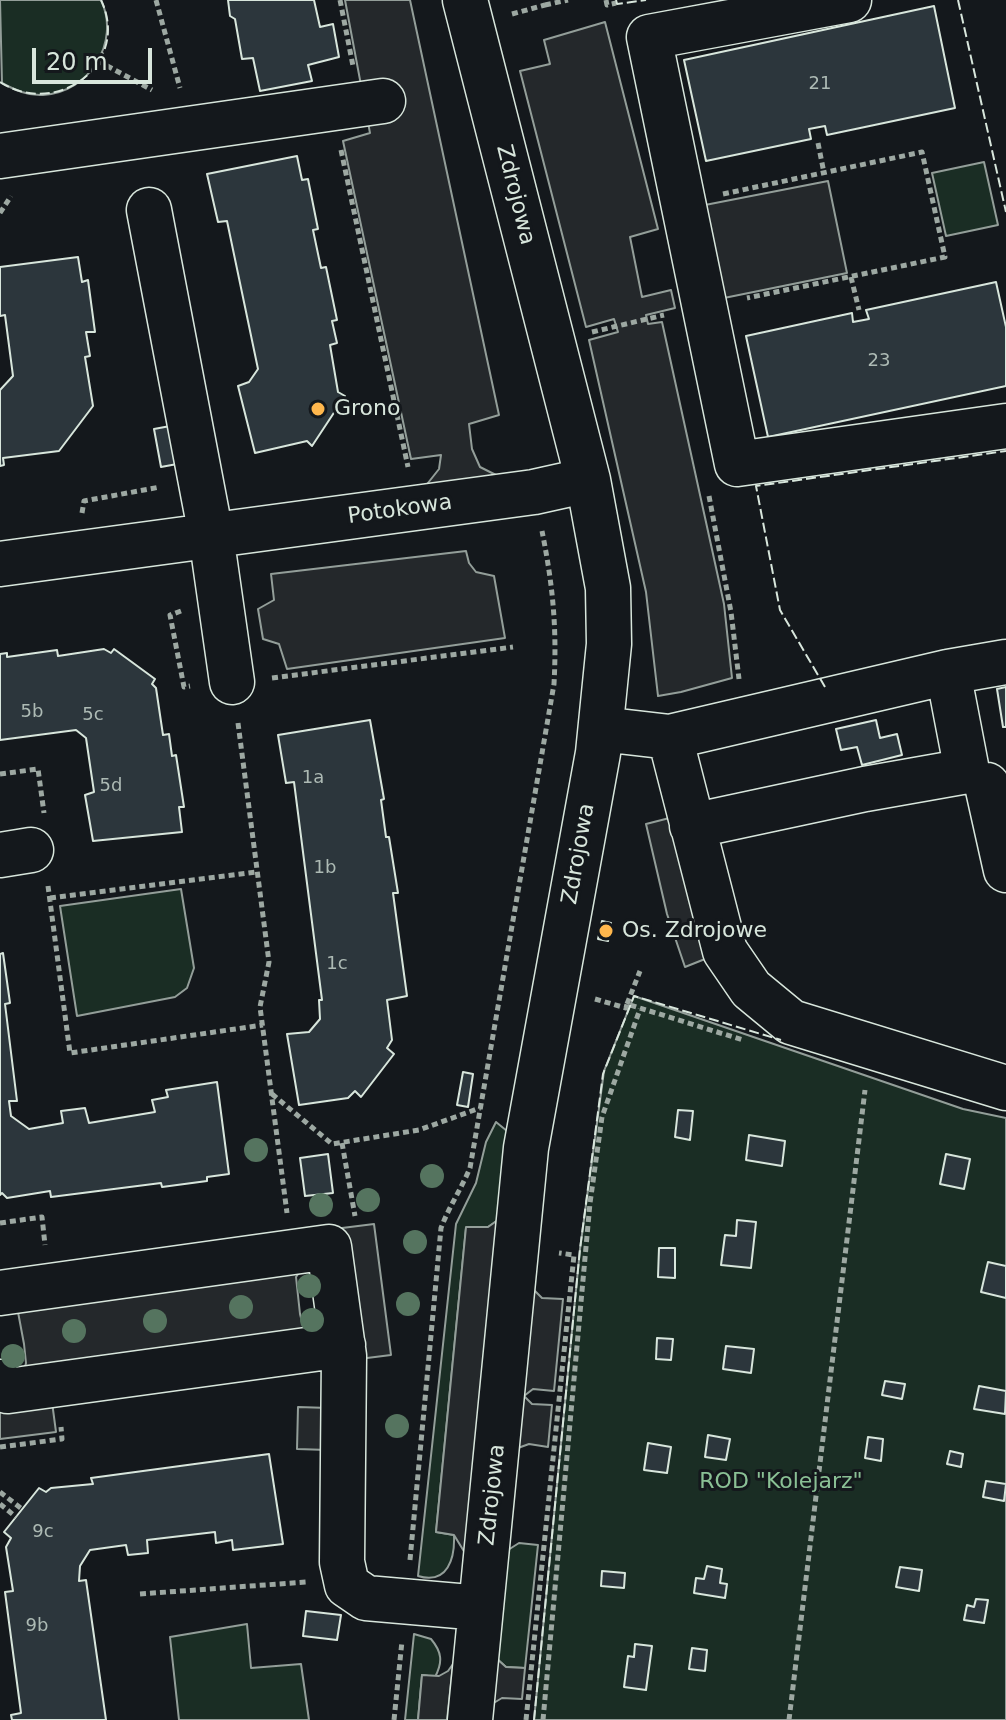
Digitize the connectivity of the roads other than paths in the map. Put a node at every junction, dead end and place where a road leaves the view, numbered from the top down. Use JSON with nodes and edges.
{"nodes":[{"id":1,"x":849,"y":0,"type":"edge"},
{"id":2,"x":482,"y":8,"type":"edge"},
{"id":3,"x":383,"y":101,"type":"dead end"},
{"id":4,"x":0,"y":156,"type":"edge"},
{"id":5,"x":149,"y":210,"type":"dead end"},
{"id":6,"x":1006,"y":426,"type":"edge"},
{"id":7,"x":588,"y":480,"type":"junction"},
{"id":8,"x":211,"y":535,"type":"junction"},
{"id":9,"x":0,"y":564,"type":"edge"},
{"id":10,"x":1006,"y":662,"type":"edge"},
{"id":11,"x":948,"y":672,"type":"junction"},
{"id":12,"x":233,"y":686,"type":"road end"},
{"id":13,"x":601,"y":729,"type":"junction"},
{"id":14,"x":670,"y":737,"type":"junction"},
{"id":15,"x":987,"y":779,"type":"edge"},
{"id":16,"x":692,"y":826,"type":"junction"},
{"id":17,"x":1006,"y":870,"type":"edge"},
{"id":18,"x":1006,"y":1088,"type":"edge"},
{"id":19,"x":0,"y":1293,"type":"edge"},
{"id":20,"x":343,"y":1345,"type":"junction"},
{"id":21,"x":0,"y":1382,"type":"edge"},
{"id":22,"x":481,"y":1608,"type":"junction"},
{"id":23,"x":470,"y":1720,"type":"edge"}],
"edges":[{"from":1,"to":6,"type":"street"},
{"from":2,"to":7,"type":"street","name":"Zdrojowa"},
{"from":3,"to":4,"type":"street"},
{"from":5,"to":8,"type":"street"},
{"from":7,"to":8,"type":"street","name":"Potokowa"},
{"from":7,"to":13,"type":"street","name":"Zdrojowa"},
{"from":8,"to":9,"type":"street","name":"Potokowa"},
{"from":8,"to":12,"type":"street"},
{"from":10,"to":11,"type":"street"},
{"from":11,"to":14,"type":"street"},
{"from":11,"to":15,"type":"street"},
{"from":13,"to":14,"type":"street"},
{"from":13,"to":22,"type":"street","name":"Zdrojowa"},
{"from":14,"to":16,"type":"street"},
{"from":15,"to":16,"type":"street"},
{"from":15,"to":17,"type":"street"},
{"from":16,"to":18,"type":"street"},
{"from":19,"to":20,"type":"street"},
{"from":20,"to":21,"type":"street"},
{"from":20,"to":22,"type":"street"},
{"from":22,"to":23,"type":"street","name":"Zdrojowa"}]}
